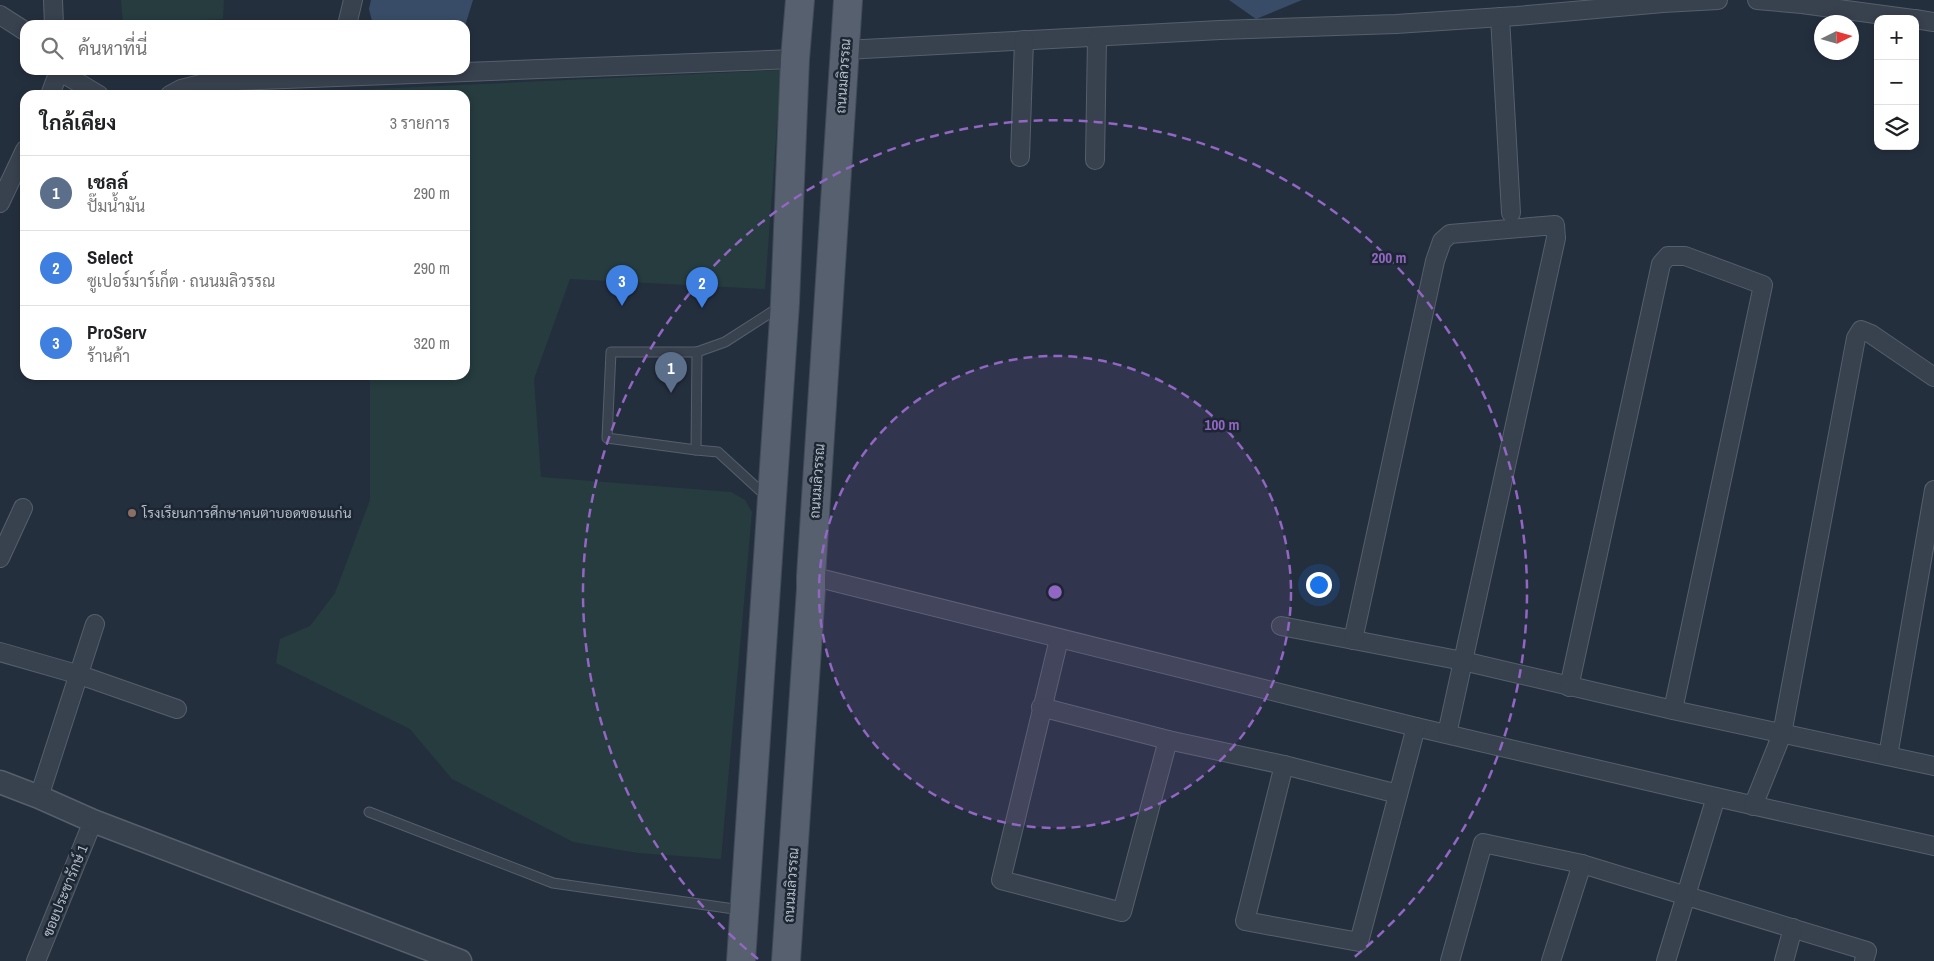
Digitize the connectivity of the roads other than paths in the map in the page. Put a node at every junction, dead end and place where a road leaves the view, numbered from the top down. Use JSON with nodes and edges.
{"nodes":[{"id":1,"x":53,"y":0,"type":"edge"},
{"id":2,"x":353,"y":0,"type":"edge"},
{"id":3,"x":800,"y":0,"type":"edge"},
{"id":4,"x":848,"y":0,"type":"edge"},
{"id":5,"x":1718,"y":0,"type":"edge"},
{"id":6,"x":1757,"y":0,"type":"edge"},
{"id":7,"x":0,"y":14,"type":"edge"},
{"id":8,"x":1885,"y":15,"type":"edge"},
{"id":9,"x":1500,"y":17,"type":"junction"},
{"id":10,"x":54,"y":20,"type":"edge"},
{"id":11,"x":348,"y":20,"type":"edge"},
{"id":12,"x":1919,"y":20,"type":"edge"},
{"id":13,"x":1934,"y":22,"type":"edge"},
{"id":14,"x":20,"y":28,"type":"edge"},
{"id":15,"x":1097,"y":38,"type":"junction"},
{"id":16,"x":1024,"y":40,"type":"junction"},
{"id":17,"x":845,"y":50,"type":"junction"},
{"id":18,"x":795,"y":59,"type":"junction"},
{"id":19,"x":470,"y":69,"type":"edge"},
{"id":20,"x":57,"y":75,"type":"edge"},
{"id":21,"x":67,"y":75,"type":"edge"},
{"id":22,"x":308,"y":75,"type":"edge"},
{"id":23,"x":52,"y":90,"type":"edge"},
{"id":24,"x":91,"y":90,"type":"edge"},
{"id":25,"x":181,"y":90,"type":"edge"},
{"id":26,"x":1020,"y":157,"type":"dead end"},
{"id":27,"x":20,"y":158,"type":"edge"},
{"id":28,"x":1095,"y":160,"type":"dead end"},
{"id":29,"x":4,"y":184,"type":"edge"},
{"id":30,"x":0,"y":203,"type":"edge"},
{"id":31,"x":1511,"y":213,"type":"dead end"},
{"id":32,"x":785,"y":303,"type":"junction"},
{"id":33,"x":697,"y":352,"type":"junction"},
{"id":34,"x":1934,"y":377,"type":"edge"},
{"id":35,"x":696,"y":450,"type":"junction"},
{"id":36,"x":1934,"y":490,"type":"edge"},
{"id":37,"x":772,"y":501,"type":"junction"},
{"id":38,"x":23,"y":508,"type":"dead end"},
{"id":39,"x":0,"y":558,"type":"edge"},
{"id":40,"x":810,"y":576,"type":"junction"},
{"id":41,"x":95,"y":624,"type":"dead end"},
{"id":42,"x":1281,"y":626,"type":"dead end"},
{"id":43,"x":1059,"y":639,"type":"junction"},
{"id":44,"x":1354,"y":640,"type":"junction"},
{"id":45,"x":0,"y":652,"type":"edge"},
{"id":46,"x":1463,"y":661,"type":"junction"},
{"id":47,"x":80,"y":674,"type":"junction"},
{"id":48,"x":1569,"y":687,"type":"junction"},
{"id":49,"x":1041,"y":707,"type":"junction"},
{"id":50,"x":177,"y":709,"type":"dead end"},
{"id":51,"x":1673,"y":710,"type":"junction"},
{"id":52,"x":1416,"y":727,"type":"junction"},
{"id":53,"x":1447,"y":734,"type":"junction"},
{"id":54,"x":1782,"y":734,"type":"junction"},
{"id":55,"x":1168,"y":740,"type":"junction"},
{"id":56,"x":1888,"y":756,"type":"junction"},
{"id":57,"x":1284,"y":765,"type":"junction"},
{"id":58,"x":1934,"y":766,"type":"edge"},
{"id":59,"x":0,"y":782,"type":"edge"},
{"id":60,"x":1398,"y":794,"type":"junction"},
{"id":61,"x":39,"y":797,"type":"junction"},
{"id":62,"x":1716,"y":797,"type":"junction"},
{"id":63,"x":1753,"y":806,"type":"junction"},
{"id":64,"x":370,"y":812,"type":"dead end"},
{"id":65,"x":93,"y":821,"type":"junction"},
{"id":66,"x":1934,"y":846,"type":"edge"},
{"id":67,"x":1582,"y":864,"type":"junction"},
{"id":68,"x":1686,"y":896,"type":"junction"},
{"id":69,"x":744,"y":911,"type":"junction"},
{"id":70,"x":1793,"y":928,"type":"junction"},
{"id":71,"x":36,"y":961,"type":"edge"},
{"id":72,"x":460,"y":961,"type":"edge"},
{"id":73,"x":741,"y":961,"type":"edge"},
{"id":74,"x":786,"y":961,"type":"edge"},
{"id":75,"x":1450,"y":961,"type":"edge"},
{"id":76,"x":1552,"y":961,"type":"edge"},
{"id":77,"x":1666,"y":961,"type":"edge"},
{"id":78,"x":1784,"y":961,"type":"edge"},
{"id":79,"x":1864,"y":961,"type":"edge"}],
"edges":[{"from":1,"to":10,"type":"street"},
{"from":2,"to":11,"type":"street"},
{"from":3,"to":18,"type":"main road"},
{"from":4,"to":17,"type":"main road","name":"ถนนมลิวรรณ"},
{"from":5,"to":9,"type":"street"},
{"from":6,"to":8,"type":"street"},
{"from":7,"to":14,"type":"street"},
{"from":9,"to":15,"type":"street"},
{"from":9,"to":31,"type":"street"},
{"from":12,"to":13,"type":"street"},
{"from":15,"to":16,"type":"street"},
{"from":15,"to":28,"type":"street"},
{"from":16,"to":17,"type":"street"},
{"from":16,"to":26,"type":"street"},
{"from":17,"to":40,"type":"main road","name":"ถนนมลิวรรณ"},
{"from":18,"to":19,"type":"street"},
{"from":18,"to":32,"type":"main road"},
{"from":20,"to":23,"type":"street"},
{"from":21,"to":24,"type":"street"},
{"from":22,"to":25,"type":"street"},
{"from":27,"to":29,"type":"street"},
{"from":29,"to":30,"type":"street"},
{"from":32,"to":33,"type":"lane"},
{"from":32,"to":37,"type":"main road"},
{"from":33,"to":35,"type":"lane"},
{"from":33,"to":35,"type":"lane"},
{"from":34,"to":54,"type":"street"},
{"from":35,"to":37,"type":"lane"},
{"from":36,"to":56,"type":"street"},
{"from":37,"to":69,"type":"main road"},
{"from":38,"to":39,"type":"street"},
{"from":40,"to":43,"type":"street"},
{"from":40,"to":74,"type":"main road","name":"ถนนมลิวรรณ"},
{"from":41,"to":47,"type":"street"},
{"from":42,"to":44,"type":"street"},
{"from":43,"to":49,"type":"street"},
{"from":43,"to":52,"type":"street"},
{"from":44,"to":46,"type":"street"},
{"from":44,"to":46,"type":"street"},
{"from":45,"to":47,"type":"street"},
{"from":46,"to":48,"type":"street"},
{"from":46,"to":53,"type":"street"},
{"from":47,"to":50,"type":"street"},
{"from":47,"to":61,"type":"street"},
{"from":48,"to":51,"type":"street"},
{"from":48,"to":51,"type":"street"},
{"from":49,"to":55,"type":"street"},
{"from":49,"to":55,"type":"street"},
{"from":51,"to":54,"type":"street"},
{"from":52,"to":53,"type":"street"},
{"from":52,"to":60,"type":"street"},
{"from":53,"to":62,"type":"street"},
{"from":54,"to":56,"type":"street"},
{"from":54,"to":63,"type":"street"},
{"from":55,"to":57,"type":"street"},
{"from":56,"to":58,"type":"street"},
{"from":57,"to":60,"type":"street"},
{"from":57,"to":60,"type":"street"},
{"from":59,"to":61,"type":"street"},
{"from":61,"to":65,"type":"street"},
{"from":62,"to":63,"type":"street"},
{"from":62,"to":68,"type":"street"},
{"from":63,"to":66,"type":"street"},
{"from":64,"to":69,"type":"lane"},
{"from":65,"to":71,"type":"street","name":"ซอยประชารักษ์ 1"},
{"from":65,"to":72,"type":"street"},
{"from":67,"to":68,"type":"street"},
{"from":67,"to":75,"type":"street"},
{"from":67,"to":76,"type":"street"},
{"from":68,"to":70,"type":"street"},
{"from":68,"to":77,"type":"street"},
{"from":69,"to":73,"type":"main road"},
{"from":70,"to":78,"type":"street"},
{"from":70,"to":79,"type":"street"}]}
